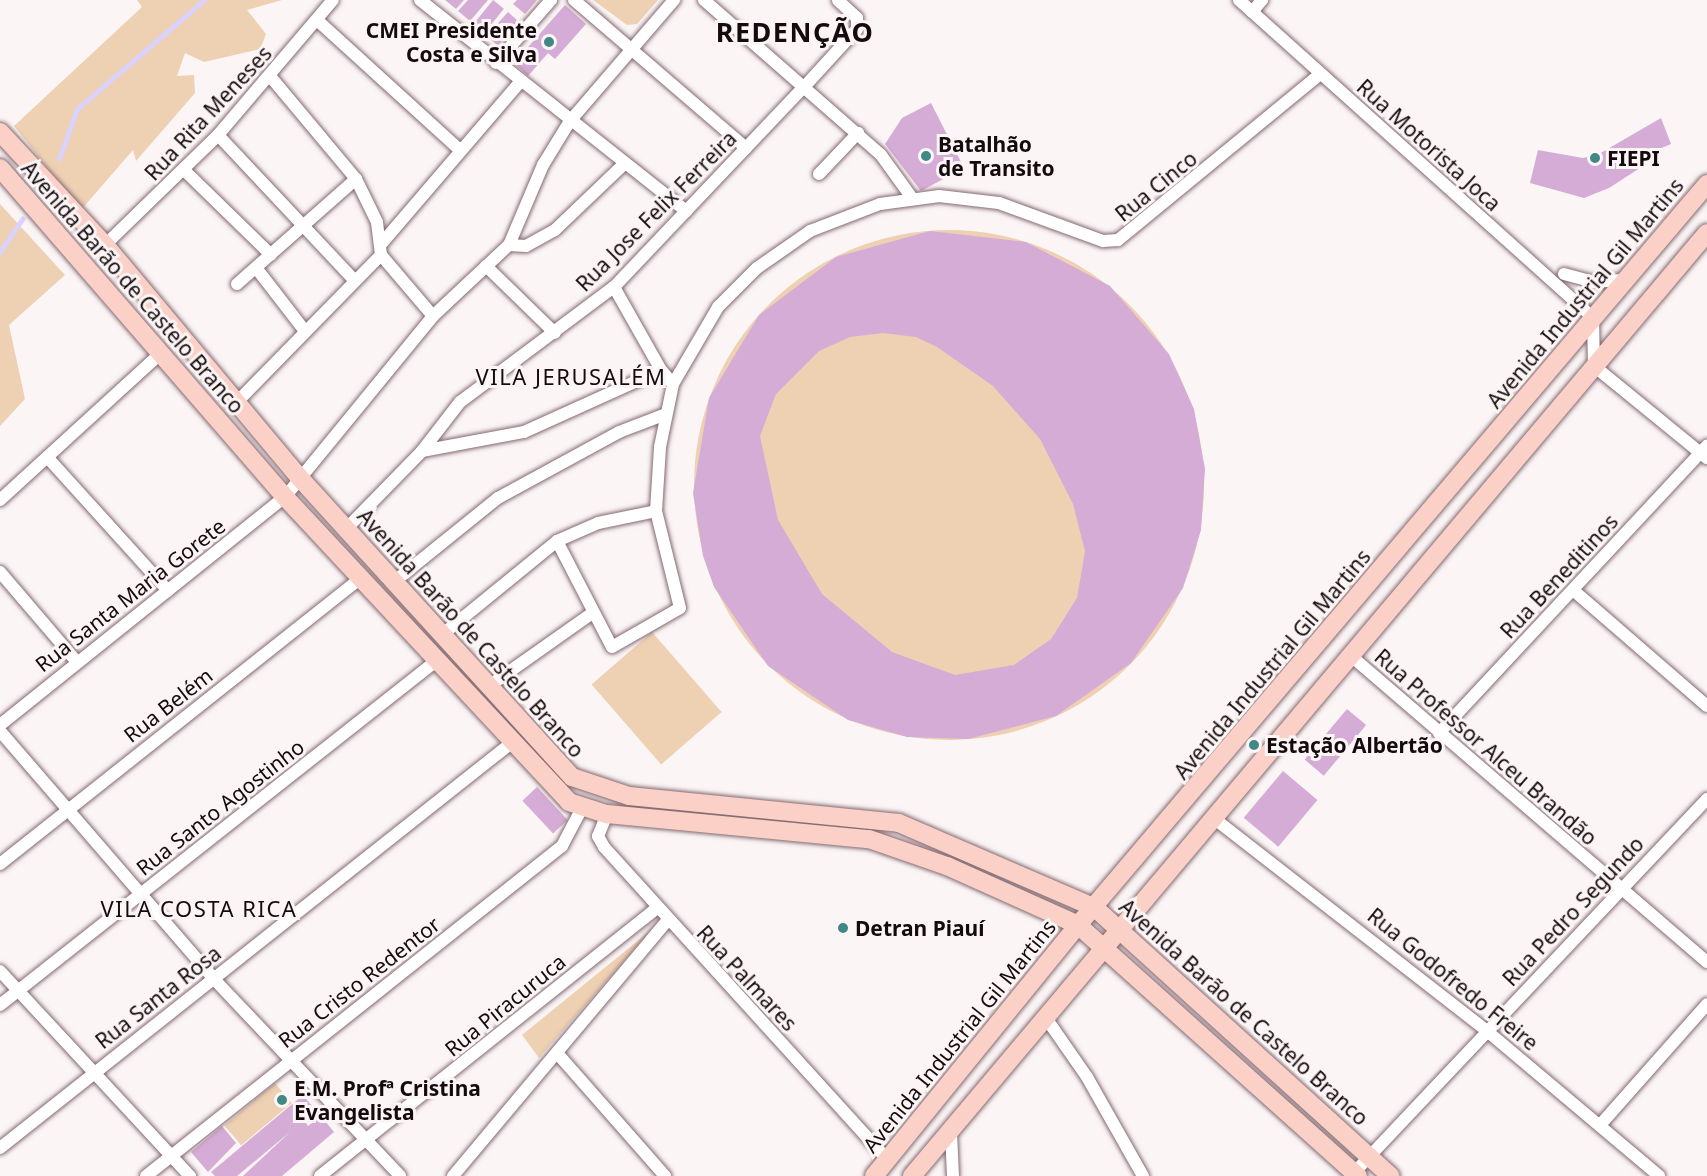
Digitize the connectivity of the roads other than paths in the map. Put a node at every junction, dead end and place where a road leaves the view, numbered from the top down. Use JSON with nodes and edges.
{"nodes":[{"id":1,"x":333,"y":0,"type":"edge"},
{"id":2,"x":420,"y":0,"type":"edge"},
{"id":3,"x":551,"y":0,"type":"edge"},
{"id":4,"x":574,"y":0,"type":"edge"},
{"id":5,"x":674,"y":0,"type":"edge"},
{"id":6,"x":704,"y":0,"type":"edge"},
{"id":7,"x":1239,"y":0,"type":"edge"},
{"id":8,"x":1262,"y":0,"type":"edge"},
{"id":9,"x":847,"y":3,"type":"edge"},
{"id":10,"x":1252,"y":12,"type":"junction"},
{"id":11,"x":317,"y":20,"type":"junction"},
{"id":12,"x":632,"y":47,"type":"junction"},
{"id":13,"x":496,"y":63,"type":"junction"},
{"id":14,"x":1320,"y":74,"type":"junction"},
{"id":15,"x":270,"y":76,"type":"junction"},
{"id":16,"x":519,"y":82,"type":"junction"},
{"id":17,"x":805,"y":86,"type":"junction"},
{"id":18,"x":570,"y":121,"type":"junction"},
{"id":19,"x":0,"y":132,"type":"edge"},
{"id":20,"x":858,"y":134,"type":"junction"},
{"id":21,"x":218,"y":135,"type":"junction"},
{"id":22,"x":746,"y":148,"type":"junction"},
{"id":23,"x":460,"y":150,"type":"junction"},
{"id":24,"x":624,"y":164,"type":"junction"},
{"id":25,"x":0,"y":168,"type":"edge"},
{"id":26,"x":185,"y":171,"type":"junction"},
{"id":27,"x":819,"y":174,"type":"dead end"},
{"id":28,"x":356,"y":179,"type":"junction"},
{"id":29,"x":1707,"y":184,"type":"edge"},
{"id":30,"x":912,"y":198,"type":"junction"},
{"id":31,"x":686,"y":211,"type":"junction"},
{"id":32,"x":304,"y":225,"type":"junction"},
{"id":33,"x":1707,"y":233,"type":"edge"},
{"id":34,"x":105,"y":245,"type":"junction"},
{"id":35,"x":508,"y":245,"type":"junction"},
{"id":36,"x":382,"y":249,"type":"junction"},
{"id":37,"x":271,"y":255,"type":"junction"},
{"id":38,"x":486,"y":266,"type":"junction"},
{"id":39,"x":257,"y":268,"type":"junction"},
{"id":40,"x":1564,"y":274,"type":"dead end"},
{"id":41,"x":1625,"y":280,"type":"junction"},
{"id":42,"x":355,"y":281,"type":"junction"},
{"id":43,"x":237,"y":284,"type":"dead end"},
{"id":44,"x":614,"y":287,"type":"junction"},
{"id":45,"x":433,"y":316,"type":"junction"},
{"id":46,"x":1593,"y":318,"type":"junction"},
{"id":47,"x":305,"y":332,"type":"junction"},
{"id":48,"x":555,"y":333,"type":"junction"},
{"id":49,"x":161,"y":353,"type":"junction"},
{"id":50,"x":1594,"y":366,"type":"junction"},
{"id":51,"x":661,"y":370,"type":"junction"},
{"id":52,"x":673,"y":384,"type":"junction"},
{"id":53,"x":235,"y":404,"type":"junction"},
{"id":54,"x":666,"y":414,"type":"junction"},
{"id":55,"x":423,"y":451,"type":"junction"},
{"id":56,"x":1705,"y":452,"type":"edge"},
{"id":57,"x":48,"y":458,"type":"junction"},
{"id":58,"x":299,"y":477,"type":"junction"},
{"id":59,"x":285,"y":497,"type":"junction"},
{"id":60,"x":0,"y":500,"type":"edge"},
{"id":61,"x":656,"y":511,"type":"junction"},
{"id":62,"x":346,"y":529,"type":"junction"},
{"id":63,"x":557,"y":540,"type":"junction"},
{"id":64,"x":0,"y":572,"type":"edge"},
{"id":65,"x":361,"y":578,"type":"junction"},
{"id":66,"x":395,"y":581,"type":"junction"},
{"id":67,"x":1573,"y":590,"type":"junction"},
{"id":68,"x":168,"y":591,"type":"junction"},
{"id":69,"x":591,"y":614,"type":"junction"},
{"id":70,"x":443,"y":634,"type":"junction"},
{"id":71,"x":1350,"y":655,"type":"junction"},
{"id":72,"x":436,"y":661,"type":"junction"},
{"id":73,"x":78,"y":662,"type":"junction"},
{"id":74,"x":489,"y":686,"type":"junction"},
{"id":75,"x":1707,"y":706,"type":"edge"},
{"id":76,"x":0,"y":724,"type":"edge"},
{"id":77,"x":0,"y":731,"type":"edge"},
{"id":78,"x":1439,"y":733,"type":"junction"},
{"id":79,"x":510,"y":744,"type":"junction"},
{"id":80,"x":1707,"y":799,"type":"edge"},
{"id":81,"x":582,"y":808,"type":"junction"},
{"id":82,"x":69,"y":809,"type":"junction"},
{"id":83,"x":607,"y":814,"type":"junction"},
{"id":84,"x":1216,"y":820,"type":"junction"},
{"id":85,"x":0,"y":864,"type":"edge"},
{"id":86,"x":1620,"y":888,"type":"junction"},
{"id":87,"x":139,"y":896,"type":"junction"},
{"id":88,"x":657,"y":908,"type":"junction"},
{"id":89,"x":1095,"y":908,"type":"junction"},
{"id":90,"x":667,"y":921,"type":"junction"},
{"id":91,"x":1078,"y":925,"type":"junction"},
{"id":92,"x":1122,"y":929,"type":"junction"},
{"id":93,"x":1107,"y":946,"type":"junction"},
{"id":94,"x":1707,"y":962,"type":"edge"},
{"id":95,"x":0,"y":971,"type":"edge"},
{"id":96,"x":214,"y":979,"type":"junction"},
{"id":97,"x":17,"y":991,"type":"junction"},
{"id":98,"x":0,"y":1005,"type":"edge"},
{"id":99,"x":1707,"y":1005,"type":"edge"},
{"id":100,"x":1046,"y":1018,"type":"junction"},
{"id":101,"x":1488,"y":1031,"type":"junction"},
{"id":102,"x":557,"y":1053,"type":"junction"},
{"id":103,"x":290,"y":1061,"type":"junction"},
{"id":104,"x":94,"y":1072,"type":"junction"},
{"id":105,"x":1600,"y":1124,"type":"junction"},
{"id":106,"x":951,"y":1133,"type":"junction"},
{"id":107,"x":364,"y":1142,"type":"junction"},
{"id":108,"x":0,"y":1148,"type":"edge"},
{"id":109,"x":172,"y":1156,"type":"junction"},
{"id":110,"x":1369,"y":1156,"type":"junction"},
{"id":111,"x":888,"y":1160,"type":"junction"},
{"id":112,"x":1355,"y":1175,"type":"edge"},
{"id":113,"x":146,"y":1176,"type":"edge"},
{"id":114,"x":190,"y":1176,"type":"edge"},
{"id":115,"x":320,"y":1176,"type":"edge"},
{"id":116,"x":400,"y":1176,"type":"edge"},
{"id":117,"x":453,"y":1176,"type":"edge"},
{"id":118,"x":666,"y":1176,"type":"edge"},
{"id":119,"x":874,"y":1176,"type":"edge"},
{"id":120,"x":912,"y":1176,"type":"edge"},
{"id":121,"x":953,"y":1176,"type":"edge"},
{"id":122,"x":1143,"y":1176,"type":"edge"},
{"id":123,"x":1391,"y":1176,"type":"edge"},
{"id":124,"x":1659,"y":1176,"type":"edge"}],
"edges":[{"from":1,"to":11,"type":"street","name":"Rua Rita Meneses"},
{"from":2,"to":13,"type":"street"},
{"from":3,"to":13,"type":"street"},
{"from":4,"to":12,"type":"street"},
{"from":5,"to":12,"type":"street"},
{"from":6,"to":17,"type":"street"},
{"from":7,"to":10,"type":"street","name":"Rua Motorista Joca"},
{"from":8,"to":10,"type":"street"},
{"from":9,"to":17,"type":"street","name":"Rua Jose Felix Ferreira"},
{"from":10,"to":14,"type":"street","name":"Rua Motorista Joca"},
{"from":11,"to":15,"type":"street","name":"Rua Rita Meneses"},
{"from":11,"to":23,"type":"street"},
{"from":12,"to":18,"type":"street"},
{"from":12,"to":22,"type":"street"},
{"from":13,"to":16,"type":"street"},
{"from":14,"to":30,"type":"street","name":"Rua Cinco"},
{"from":14,"to":46,"type":"street","name":"Rua Motorista Joca"},
{"from":15,"to":21,"type":"street","name":"Rua Rita Meneses"},
{"from":15,"to":28,"type":"street"},
{"from":16,"to":18,"type":"street"},
{"from":16,"to":23,"type":"street"},
{"from":17,"to":20,"type":"street"},
{"from":17,"to":22,"type":"street","name":"Rua Jose Felix Ferreira"},
{"from":18,"to":24,"type":"street"},
{"from":18,"to":35,"type":"street"},
{"from":19,"to":34,"type":"main road","name":"Avenida Barão de Castelo Branco"},
{"from":20,"to":27,"type":"street"},
{"from":20,"to":30,"type":"street"},
{"from":21,"to":26,"type":"street","name":"Rua Rita Meneses"},
{"from":21,"to":32,"type":"street"},
{"from":22,"to":31,"type":"street","name":"Rua Jose Felix Ferreira"},
{"from":23,"to":36,"type":"street"},
{"from":24,"to":31,"type":"street"},
{"from":24,"to":35,"type":"street"},
{"from":25,"to":49,"type":"main road","name":"Avenida Barão de Castelo Branco"},
{"from":26,"to":34,"type":"street","name":"Rua Rita Meneses"},
{"from":26,"to":37,"type":"street"},
{"from":28,"to":32,"type":"street"},
{"from":28,"to":36,"type":"street"},
{"from":29,"to":41,"type":"main road","name":"Avenida Industrial Gil Martins"},
{"from":30,"to":52,"type":"street","name":"Rua Cinco"},
{"from":31,"to":44,"type":"street","name":"Rua Jose Felix Ferreira"},
{"from":32,"to":37,"type":"street"},
{"from":32,"to":42,"type":"street"},
{"from":33,"to":50,"type":"main road"},
{"from":34,"to":53,"type":"main road","name":"Avenida Barão de Castelo Branco"},
{"from":35,"to":38,"type":"street","name":"Rua Santa Maria Gorete"},
{"from":36,"to":42,"type":"street"},
{"from":36,"to":45,"type":"street"},
{"from":37,"to":39,"type":"street"},
{"from":38,"to":45,"type":"street","name":"Rua Santa Maria Gorete"},
{"from":38,"to":48,"type":"street"},
{"from":39,"to":43,"type":"street"},
{"from":39,"to":47,"type":"street"},
{"from":40,"to":41,"type":"street"},
{"from":41,"to":46,"type":"main road","name":"Avenida Industrial Gil Martins"},
{"from":42,"to":47,"type":"street"},
{"from":44,"to":48,"type":"street","name":"Rua Jose Felix Ferreira"},
{"from":44,"to":51,"type":"street"},
{"from":45,"to":58,"type":"street","name":"Rua Santa Maria Gorete"},
{"from":46,"to":50,"type":"street"},
{"from":46,"to":89,"type":"main road","name":"Avenida Industrial Gil Martins"},
{"from":47,"to":53,"type":"street"},
{"from":48,"to":55,"type":"street","name":"Rua Jose Felix Ferreira"},
{"from":49,"to":57,"type":"street"},
{"from":49,"to":59,"type":"main road","name":"Avenida Barão de Castelo Branco"},
{"from":50,"to":56,"type":"street"},
{"from":50,"to":71,"type":"main road"},
{"from":51,"to":52,"type":"street"},
{"from":51,"to":55,"type":"street"},
{"from":52,"to":54,"type":"street"},
{"from":53,"to":58,"type":"main road","name":"Avenida Barão de Castelo Branco"},
{"from":54,"to":61,"type":"street"},
{"from":54,"to":66,"type":"street"},
{"from":55,"to":62,"type":"street","name":"Rua Jose Felix Ferreira"},
{"from":56,"to":67,"type":"street","name":"Rua Beneditinos"},
{"from":57,"to":60,"type":"street"},
{"from":57,"to":68,"type":"street"},
{"from":58,"to":59,"type":"street","name":"Rua Santa Maria Gorete"},
{"from":58,"to":62,"type":"main road","name":"Avenida Barão de Castelo Branco"},
{"from":59,"to":65,"type":"main road","name":"Avenida Barão de Castelo Branco"},
{"from":59,"to":68,"type":"street","name":"Rua Santa Maria Gorete"},
{"from":61,"to":63,"type":"street"},
{"from":61,"to":69,"type":"street"},
{"from":62,"to":66,"type":"main road","name":"Avenida Barão de Castelo Branco"},
{"from":63,"to":69,"type":"street"},
{"from":63,"to":70,"type":"street"},
{"from":64,"to":73,"type":"street"},
{"from":65,"to":72,"type":"main road","name":"Avenida Barão de Castelo Branco"},
{"from":65,"to":82,"type":"street","name":"Rua Belém"},
{"from":66,"to":70,"type":"main road","name":"Avenida Barão de Castelo Branco"},
{"from":67,"to":75,"type":"street"},
{"from":67,"to":78,"type":"street","name":"Rua Beneditinos"},
{"from":68,"to":73,"type":"street","name":"Rua Santa Maria Gorete"},
{"from":69,"to":74,"type":"street"},
{"from":70,"to":74,"type":"main road","name":"Avenida Barão de Castelo Branco"},
{"from":71,"to":78,"type":"street","name":"Rua Professor Alceu Brandão"},
{"from":71,"to":84,"type":"main road"},
{"from":72,"to":79,"type":"main road","name":"Avenida Barão de Castelo Branco"},
{"from":72,"to":87,"type":"street","name":"Rua Santo Agostinho"},
{"from":73,"to":76,"type":"street","name":"Rua Santa Maria Gorete"},
{"from":74,"to":89,"type":"main road","name":"Avenida Barão de Castelo Branco"},
{"from":77,"to":82,"type":"street"},
{"from":78,"to":86,"type":"street","name":"Rua Professor Alceu Brandão"},
{"from":79,"to":81,"type":"main road","name":"Avenida Barão de Castelo Branco"},
{"from":79,"to":96,"type":"street","name":"Rua Santa Rosa"},
{"from":80,"to":86,"type":"street","name":"Rua Pedro Segundo"},
{"from":81,"to":83,"type":"main road","name":"Avenida Barão de Castelo Branco"},
{"from":81,"to":103,"type":"street","name":"Rua Cristo Redentor"},
{"from":82,"to":85,"type":"street","name":"Rua Belém"},
{"from":82,"to":87,"type":"street"},
{"from":83,"to":88,"type":"street","name":"Rua Palmares"},
{"from":83,"to":91,"type":"main road","name":"Avenida Barão de Castelo Branco"},
{"from":84,"to":92,"type":"main road"},
{"from":84,"to":101,"type":"street","name":"Rua Godofredo Freire"},
{"from":86,"to":94,"type":"street","name":"Rua Professor Alceu Brandão"},
{"from":86,"to":101,"type":"street","name":"Rua Pedro Segundo"},
{"from":87,"to":96,"type":"street"},
{"from":87,"to":97,"type":"street","name":"Rua Santo Agostinho"},
{"from":88,"to":90,"type":"street","name":"Rua Palmares"},
{"from":88,"to":107,"type":"street","name":"Rua Piracuruca"},
{"from":89,"to":91,"type":"main road","name":"Avenida Industrial Gil Martins"},
{"from":89,"to":92,"type":"main road","name":"Avenida Barão de Castelo Branco"},
{"from":90,"to":102,"type":"street"},
{"from":90,"to":111,"type":"street","name":"Rua Palmares"},
{"from":91,"to":93,"type":"main road","name":"Avenida Barão de Castelo Branco"},
{"from":91,"to":111,"type":"main road","name":"Avenida Industrial Gil Martins"},
{"from":92,"to":93,"type":"main road"},
{"from":92,"to":110,"type":"main road","name":"Avenida Barão de Castelo Branco"},
{"from":93,"to":100,"type":"main road"},
{"from":93,"to":112,"type":"main road","name":"Avenida Barão de Castelo Branco"},
{"from":95,"to":97,"type":"street"},
{"from":96,"to":103,"type":"street"},
{"from":96,"to":104,"type":"street","name":"Rua Santa Rosa"},
{"from":97,"to":98,"type":"street","name":"Rua Santo Agostinho"},
{"from":97,"to":104,"type":"street"},
{"from":99,"to":105,"type":"street"},
{"from":100,"to":106,"type":"main road"},
{"from":100,"to":122,"type":"street"},
{"from":101,"to":105,"type":"street","name":"Rua Godofredo Freire"},
{"from":101,"to":110,"type":"street","name":"Rua Pedro Segundo"},
{"from":102,"to":117,"type":"street"},
{"from":102,"to":118,"type":"street"},
{"from":103,"to":107,"type":"street"},
{"from":103,"to":109,"type":"street","name":"Rua Cristo Redentor"},
{"from":104,"to":108,"type":"street","name":"Rua Santa Rosa"},
{"from":104,"to":109,"type":"street"},
{"from":105,"to":124,"type":"street","name":"Rua Godofredo Freire"},
{"from":106,"to":120,"type":"main road"},
{"from":106,"to":121,"type":"street"},
{"from":107,"to":115,"type":"street","name":"Rua Piracuruca"},
{"from":107,"to":116,"type":"street"},
{"from":109,"to":113,"type":"street","name":"Rua Cristo Redentor"},
{"from":109,"to":114,"type":"street"},
{"from":110,"to":112,"type":"street","name":"Rua Pedro Segundo"},
{"from":110,"to":123,"type":"main road","name":"Avenida Barão de Castelo Branco"},
{"from":111,"to":119,"type":"main road","name":"Avenida Industrial Gil Martins"}]}
